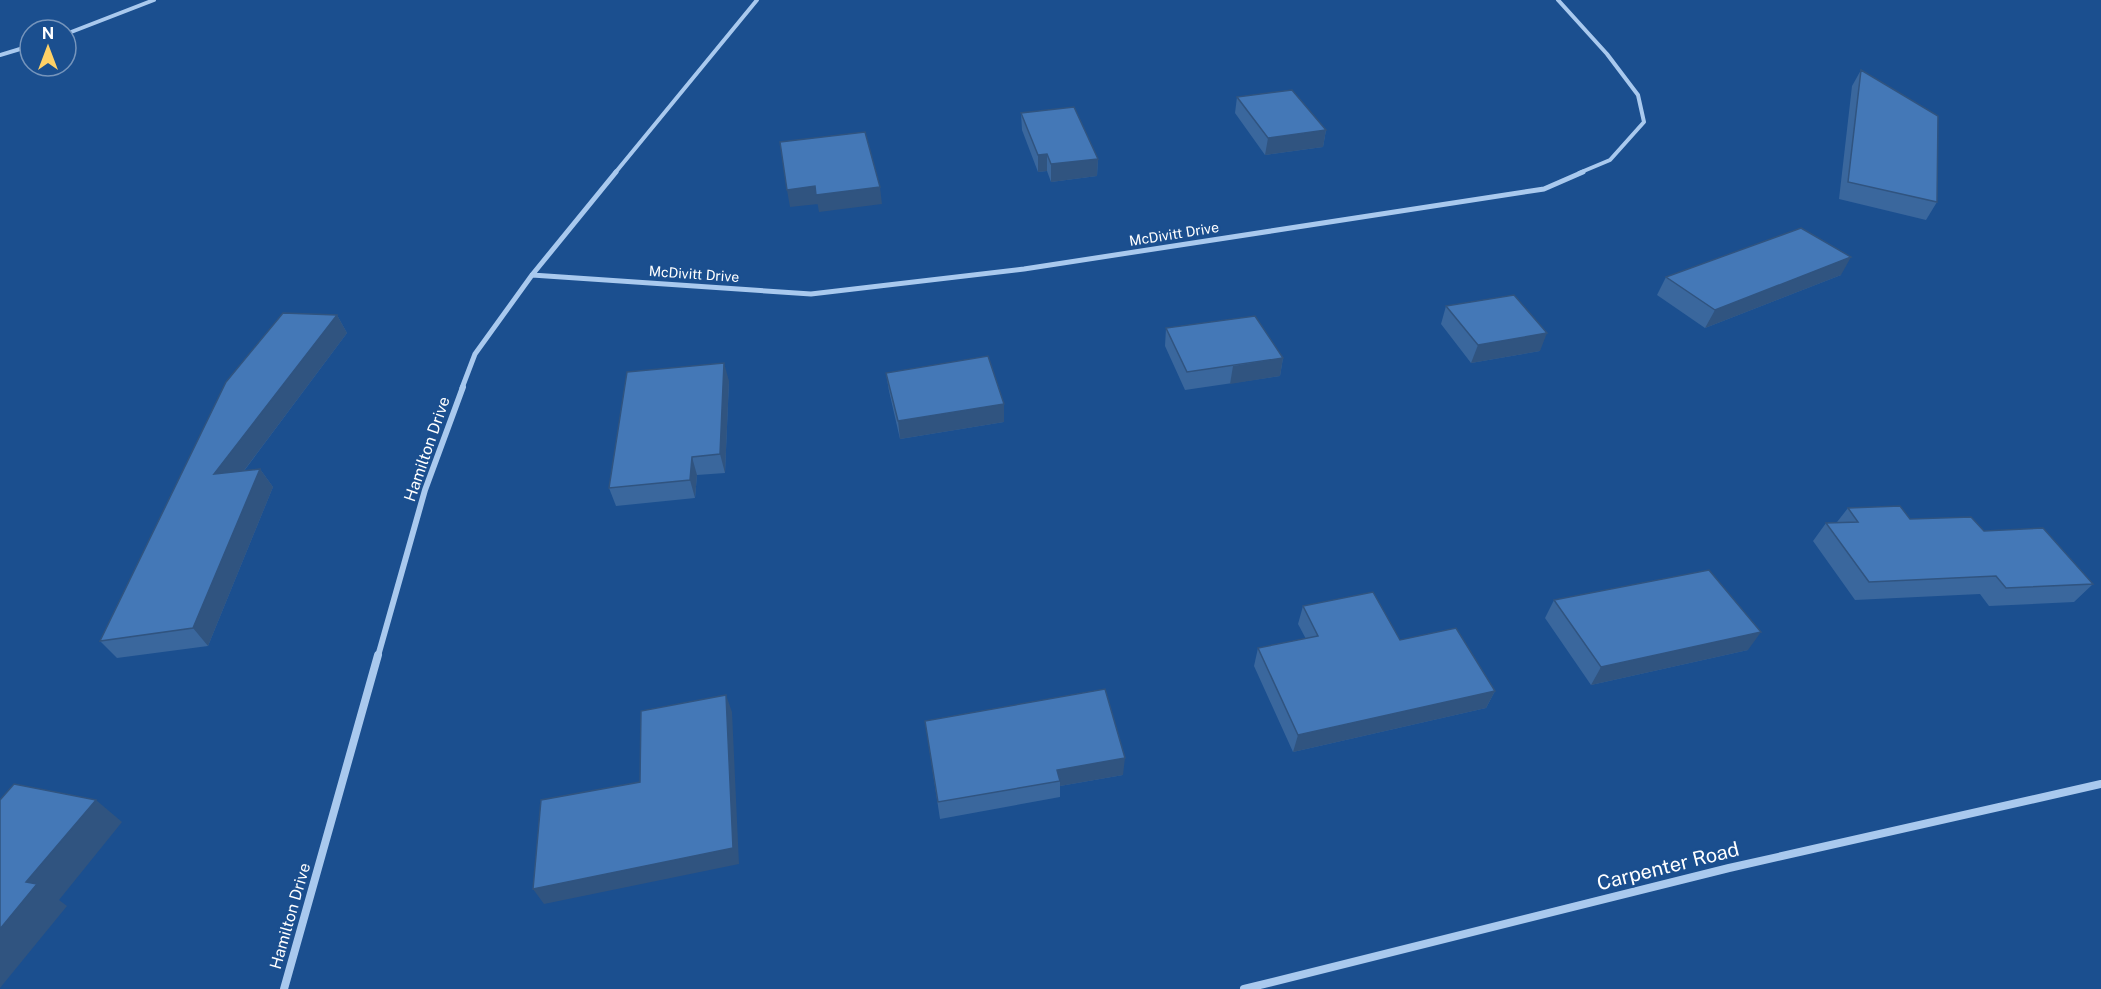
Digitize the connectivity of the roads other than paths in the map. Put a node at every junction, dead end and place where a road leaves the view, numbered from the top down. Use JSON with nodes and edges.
{"nodes":[{"id":1,"x":154,"y":0,"type":"edge"},
{"id":2,"x":757,"y":0,"type":"edge"},
{"id":3,"x":1558,"y":0,"type":"edge"},
{"id":4,"x":78,"y":29,"type":"edge"},
{"id":5,"x":18,"y":50,"type":"edge"},
{"id":6,"x":0,"y":55,"type":"edge"},
{"id":7,"x":532,"y":275,"type":"junction"},
{"id":8,"x":2101,"y":784,"type":"edge"},
{"id":9,"x":284,"y":989,"type":"edge"},
{"id":10,"x":1244,"y":989,"type":"edge"}],
"edges":[{"from":1,"to":4,"type":"street"},
{"from":2,"to":7,"type":"street","name":"Hamilton Drive"},
{"from":3,"to":7,"type":"street","name":"McDivitt Drive"},
{"from":5,"to":6,"type":"street"},
{"from":7,"to":9,"type":"street","name":"Hamilton Drive"},
{"from":8,"to":10,"type":"street","name":"Carpenter Road"}]}
